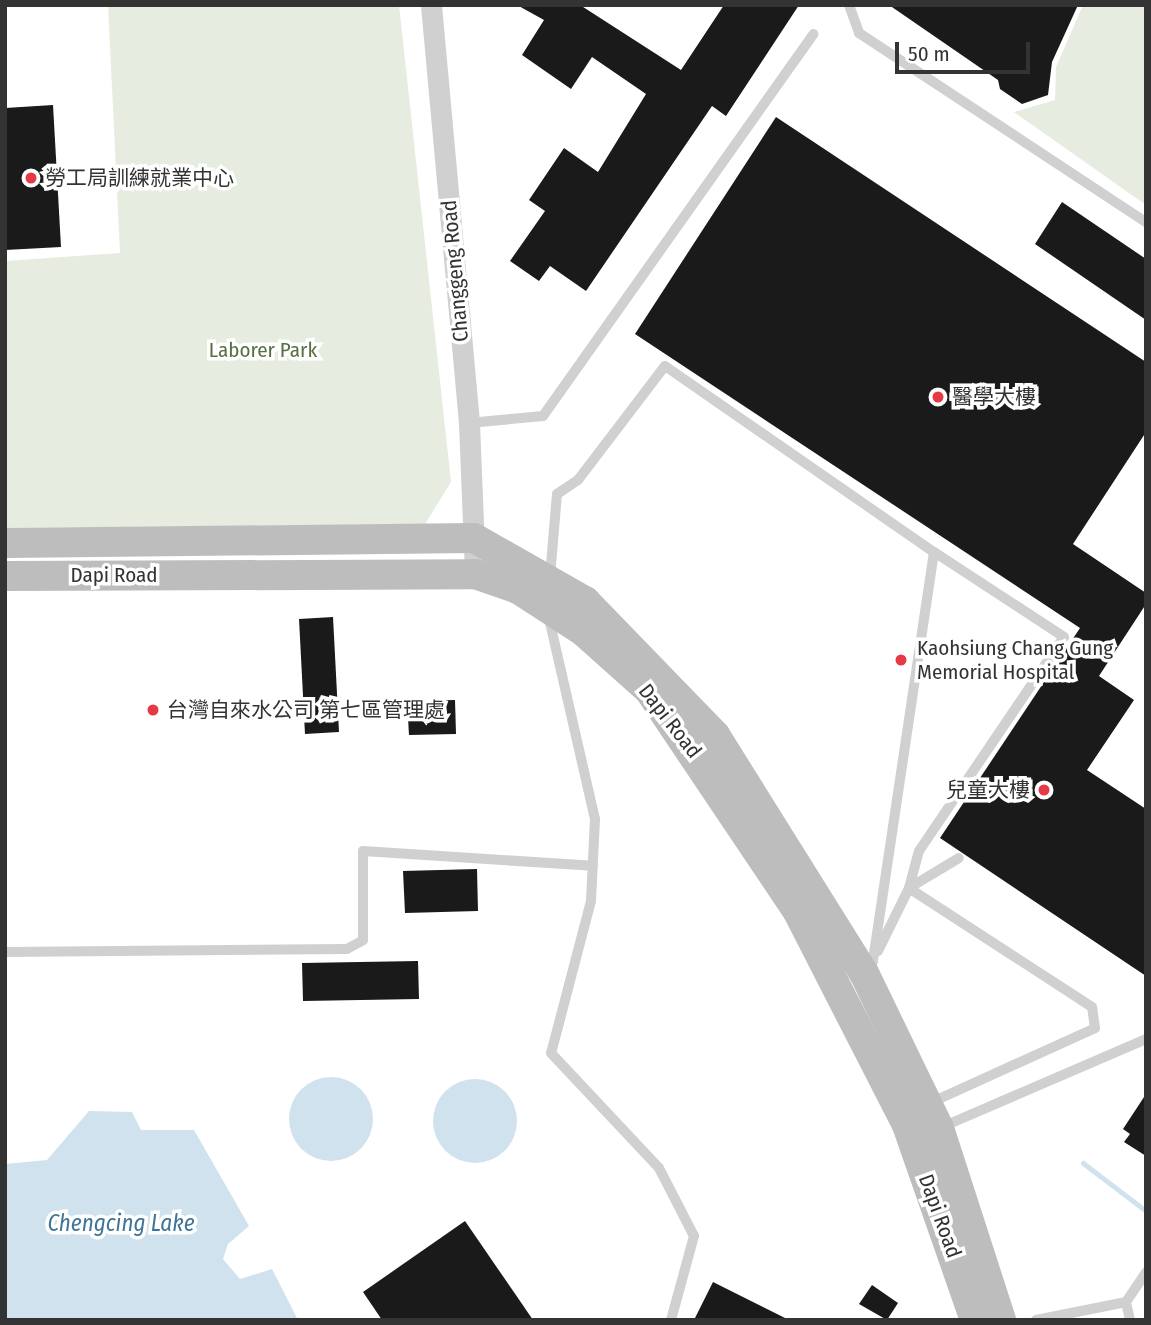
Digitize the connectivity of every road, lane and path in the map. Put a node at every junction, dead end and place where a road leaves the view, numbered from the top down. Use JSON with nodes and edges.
{"nodes":[{"id":1,"x":431,"y":5,"type":"edge"},
{"id":2,"x":849,"y":5,"type":"edge"},
{"id":3,"x":813,"y":34,"type":"dead end"},
{"id":4,"x":1146,"y":222,"type":"edge"},
{"id":5,"x":469,"y":423,"type":"junction"},
{"id":6,"x":474,"y":538,"type":"junction"},
{"id":7,"x":5,"y":543,"type":"edge"},
{"id":8,"x":934,"y":552,"type":"junction"},
{"id":9,"x":475,"y":574,"type":"junction"},
{"id":10,"x":5,"y":576,"type":"edge"},
{"id":11,"x":548,"y":593,"type":"junction"},
{"id":12,"x":959,"y":858,"type":"dead end"},
{"id":13,"x":593,"y":866,"type":"junction"},
{"id":14,"x":909,"y":888,"type":"junction"},
{"id":15,"x":5,"y":952,"type":"edge"},
{"id":16,"x":869,"y":967,"type":"junction"},
{"id":17,"x":1146,"y":1039,"type":"edge"},
{"id":18,"x":933,"y":1116,"type":"junction"},
{"id":19,"x":1146,"y":1272,"type":"edge"},
{"id":20,"x":1126,"y":1302,"type":"junction"},
{"id":21,"x":671,"y":1320,"type":"edge"},
{"id":22,"x":975,"y":1320,"type":"edge"},
{"id":23,"x":1001,"y":1320,"type":"edge"},
{"id":24,"x":1037,"y":1320,"type":"edge"},
{"id":25,"x":1129,"y":1320,"type":"edge"}],
"edges":[{"from":1,"to":5,"type":"street","name":"Changgeng Road"},
{"from":2,"to":4,"type":"lane"},
{"from":3,"to":5,"type":"lane"},
{"from":5,"to":6,"type":"street","name":"Changgeng Road"},
{"from":6,"to":7,"type":"main road","name":"Dapi Road"},
{"from":6,"to":9,"type":"street","name":"Changgeng Road"},
{"from":6,"to":11,"type":"main road","name":"Dapi Road"},
{"from":8,"to":11,"type":"lane"},
{"from":8,"to":14,"type":"lane"},
{"from":8,"to":16,"type":"lane"},
{"from":9,"to":10,"type":"main road","name":"Dapi Road"},
{"from":9,"to":11,"type":"main road","name":"Dapi Road"},
{"from":11,"to":13,"type":"lane"},
{"from":11,"to":16,"type":"main road","name":"Dapi Road"},
{"from":11,"to":22,"type":"main road","name":"Dapi Road"},
{"from":12,"to":14,"type":"lane"},
{"from":13,"to":15,"type":"lane"},
{"from":13,"to":21,"type":"lane"},
{"from":14,"to":16,"type":"lane"},
{"from":14,"to":18,"type":"lane"},
{"from":16,"to":18,"type":"main road","name":"Dapi Road"},
{"from":17,"to":18,"type":"lane"},
{"from":18,"to":23,"type":"main road","name":"Dapi Road"},
{"from":19,"to":20,"type":"lane"},
{"from":20,"to":24,"type":"lane"},
{"from":20,"to":25,"type":"lane"}]}
